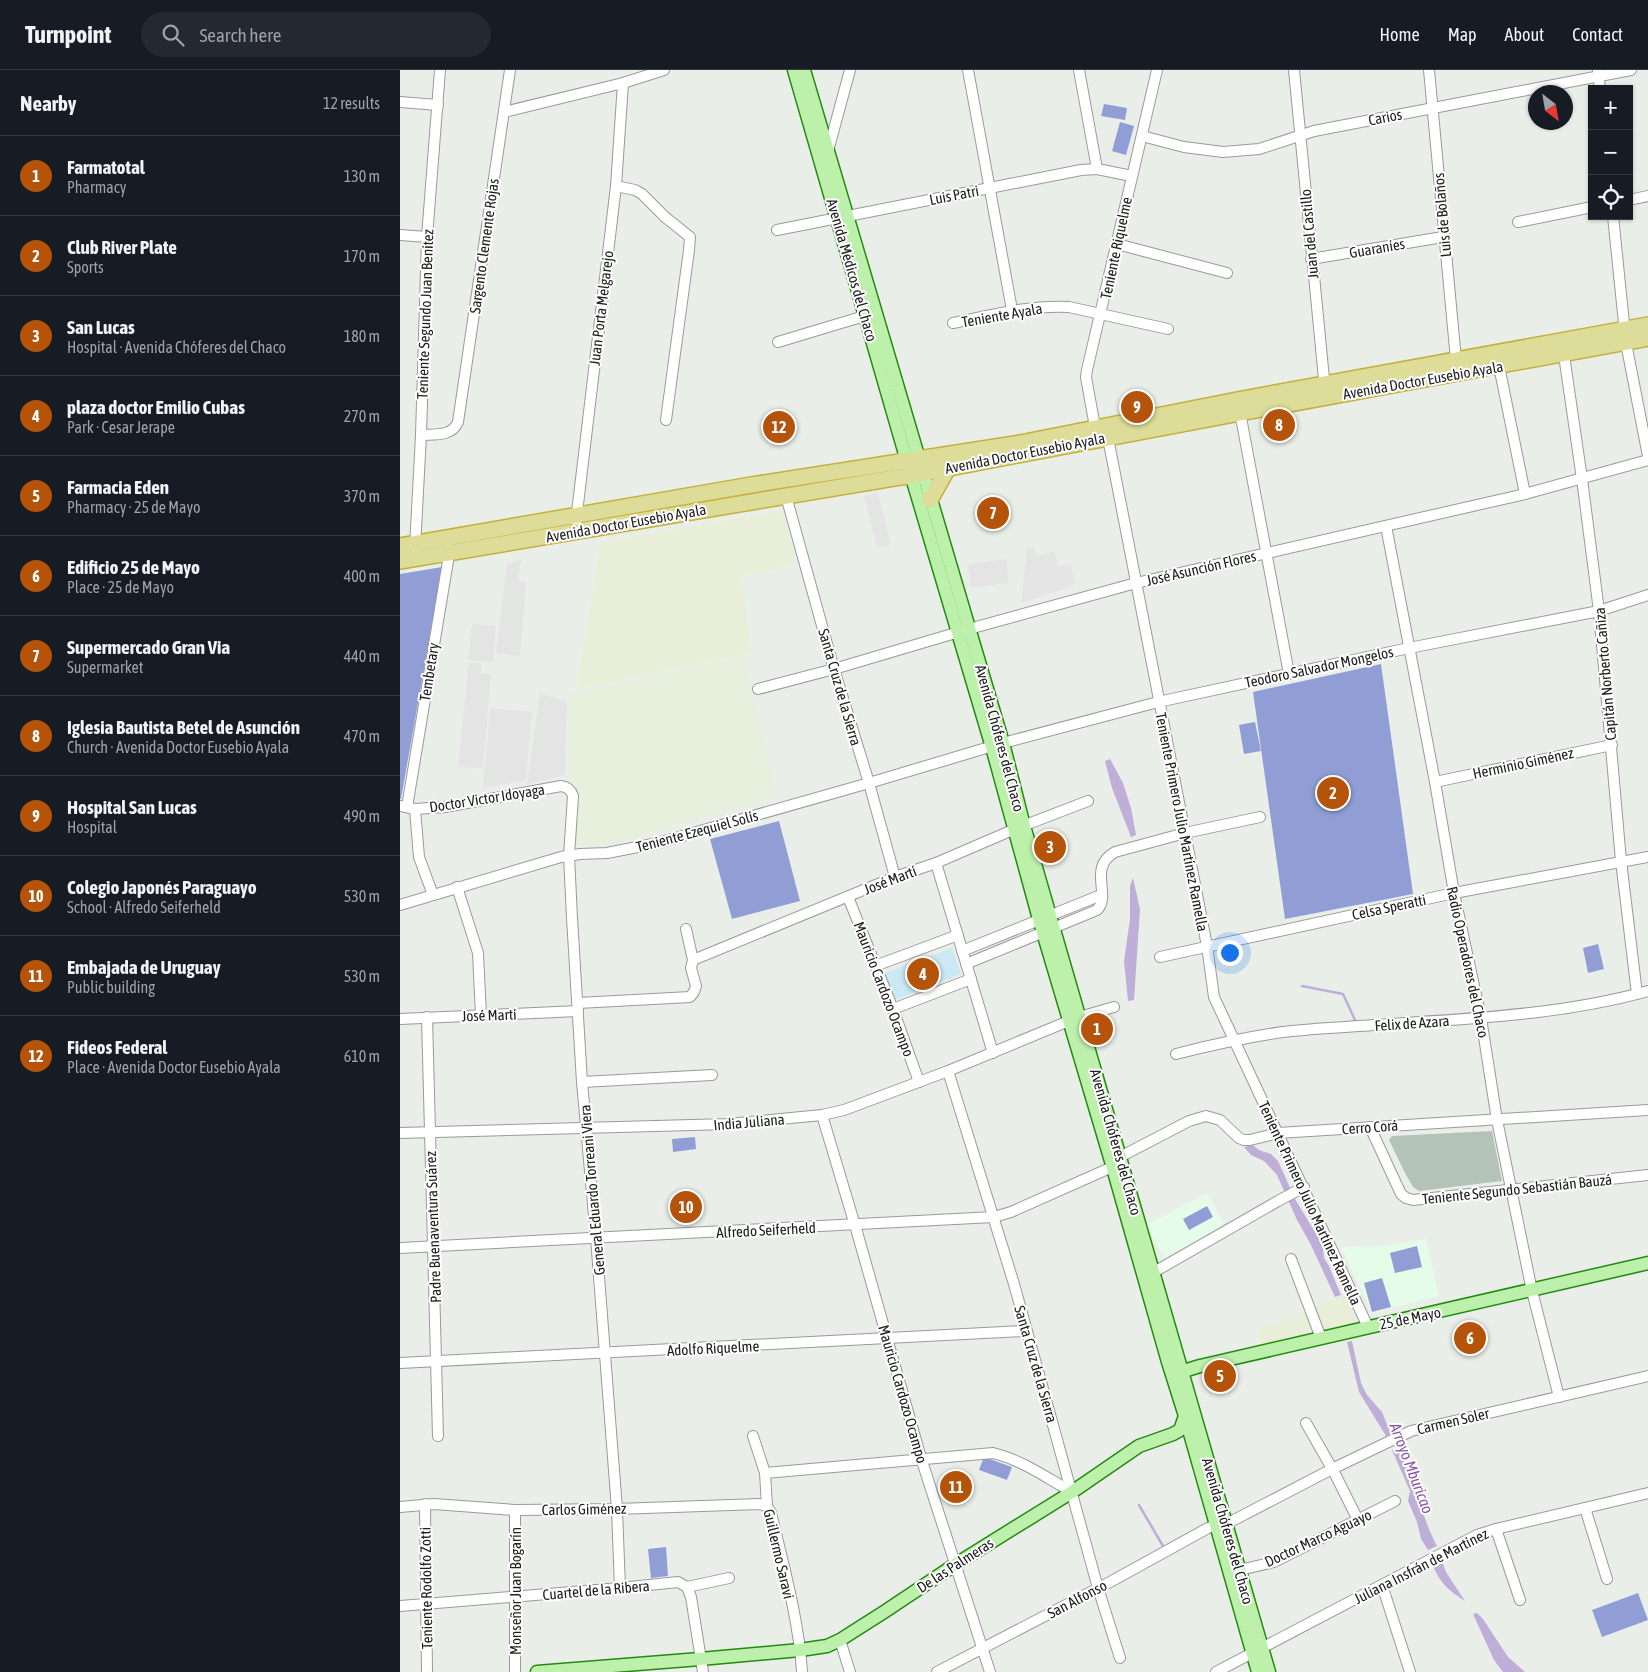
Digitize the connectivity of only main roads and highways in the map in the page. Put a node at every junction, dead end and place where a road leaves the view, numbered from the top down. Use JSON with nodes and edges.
{"nodes":[{"id":1,"x":794,"y":70,"type":"edge"},
{"id":2,"x":804,"y":70,"type":"edge"},
{"id":3,"x":823,"y":153,"type":"junction"},
{"id":4,"x":1648,"y":325,"type":"edge"},
{"id":5,"x":1625,"y":337,"type":"junction"},
{"id":6,"x":1648,"y":338,"type":"edge"},
{"id":7,"x":1325,"y":391,"type":"junction"},
{"id":8,"x":1238,"y":406,"type":"junction"},
{"id":9,"x":915,"y":468,"type":"junction"},
{"id":10,"x":948,"y":468,"type":"junction"},
{"id":11,"x":930,"y":500,"type":"junction"},
{"id":12,"x":656,"y":502,"type":"junction"},
{"id":13,"x":658,"y":518,"type":"junction"},
{"id":14,"x":400,"y":546,"type":"edge"},
{"id":15,"x":410,"y":554,"type":"edge"},
{"id":16,"x":964,"y":631,"type":"junction"},
{"id":17,"x":1648,"y":1263,"type":"edge"},
{"id":18,"x":1149,"y":1275,"type":"junction"},
{"id":19,"x":1182,"y":1373,"type":"junction"},
{"id":20,"x":1185,"y":1416,"type":"junction"},
{"id":21,"x":1199,"y":1431,"type":"junction"},
{"id":22,"x":1221,"y":1524,"type":"junction"},
{"id":23,"x":1258,"y":1650,"type":"junction"},
{"id":24,"x":701,"y":1666,"type":"edge"},
{"id":25,"x":537,"y":1672,"type":"edge"},
{"id":26,"x":1258,"y":1672,"type":"edge"},
{"id":27,"x":1269,"y":1672,"type":"edge"}],
"edges":[{"from":1,"to":3,"type":"main road","name":"Avenida Médicos del Chaco"},
{"from":2,"to":3,"type":"main road","name":"Avenida Médicos del Chaco"},
{"from":3,"to":9,"type":"main road","name":"Avenida Médicos del Chaco"},
{"from":4,"to":5,"type":"highway","name":"Avenida Doctor Eusebio Ayala"},
{"from":5,"to":6,"type":"highway","name":"Avenida Doctor Eusebio Ayala"},
{"from":5,"to":7,"type":"highway","name":"Avenida Doctor Eusebio Ayala"},
{"from":5,"to":7,"type":"highway","name":"Avenida Doctor Eusebio Ayala"},
{"from":7,"to":8,"type":"highway","name":"Avenida Doctor Eusebio Ayala"},
{"from":8,"to":9,"type":"highway","name":"Avenida Doctor Eusebio Ayala"},
{"from":8,"to":10,"type":"highway","name":"Avenida Doctor Eusebio Ayala"},
{"from":9,"to":10,"type":"highway","name":"Avenida Doctor Eusebio Ayala"},
{"from":9,"to":11,"type":"main road","name":"Avenida Chóferes del Chaco"},
{"from":9,"to":12,"type":"highway","name":"Avenida Doctor Eusebio Ayala"},
{"from":9,"to":13,"type":"highway","name":"Avenida Doctor Eusebio Ayala"},
{"from":9,"to":16,"type":"main road","name":"Avenida Chóferes del Chaco"},
{"from":10,"to":11,"type":"highway"},
{"from":11,"to":16,"type":"main road","name":"Avenida Chóferes del Chaco"},
{"from":12,"to":13,"type":"highway"},
{"from":12,"to":15,"type":"highway","name":"Avenida Doctor Eusebio Ayala"},
{"from":13,"to":15,"type":"highway","name":"Avenida Doctor Eusebio Ayala"},
{"from":14,"to":15,"type":"highway","name":"Avenida Doctor Eusebio Ayala"},
{"from":16,"to":18,"type":"main road","name":"Avenida Chóferes del Chaco"},
{"from":17,"to":19,"type":"main road","name":"25 de Mayo"},
{"from":18,"to":19,"type":"main road","name":"Avenida Chóferes del Chaco"},
{"from":18,"to":19,"type":"main road","name":"Avenida Chóferes del Chaco"},
{"from":19,"to":20,"type":"main road","name":"Avenida Chóferes del Chaco"},
{"from":19,"to":21,"type":"main road","name":"Avenida Chóferes del Chaco"},
{"from":19,"to":21,"type":"main road"},
{"from":20,"to":22,"type":"main road","name":"Avenida Chóferes del Chaco"},
{"from":20,"to":24,"type":"main road","name":"De las Palmeras"},
{"from":21,"to":22,"type":"main road","name":"Avenida Chóferes del Chaco"},
{"from":22,"to":23,"type":"main road","name":"Avenida Chóferes del Chaco"},
{"from":22,"to":23,"type":"main road","name":"Avenida Chóferes del Chaco"},
{"from":23,"to":26,"type":"main road","name":"Avenida Chóferes del Chaco"},
{"from":23,"to":27,"type":"main road","name":"Avenida Chóferes del Chaco"},
{"from":24,"to":25,"type":"main road","name":"Monseñor Juan Bogarín"}]}
